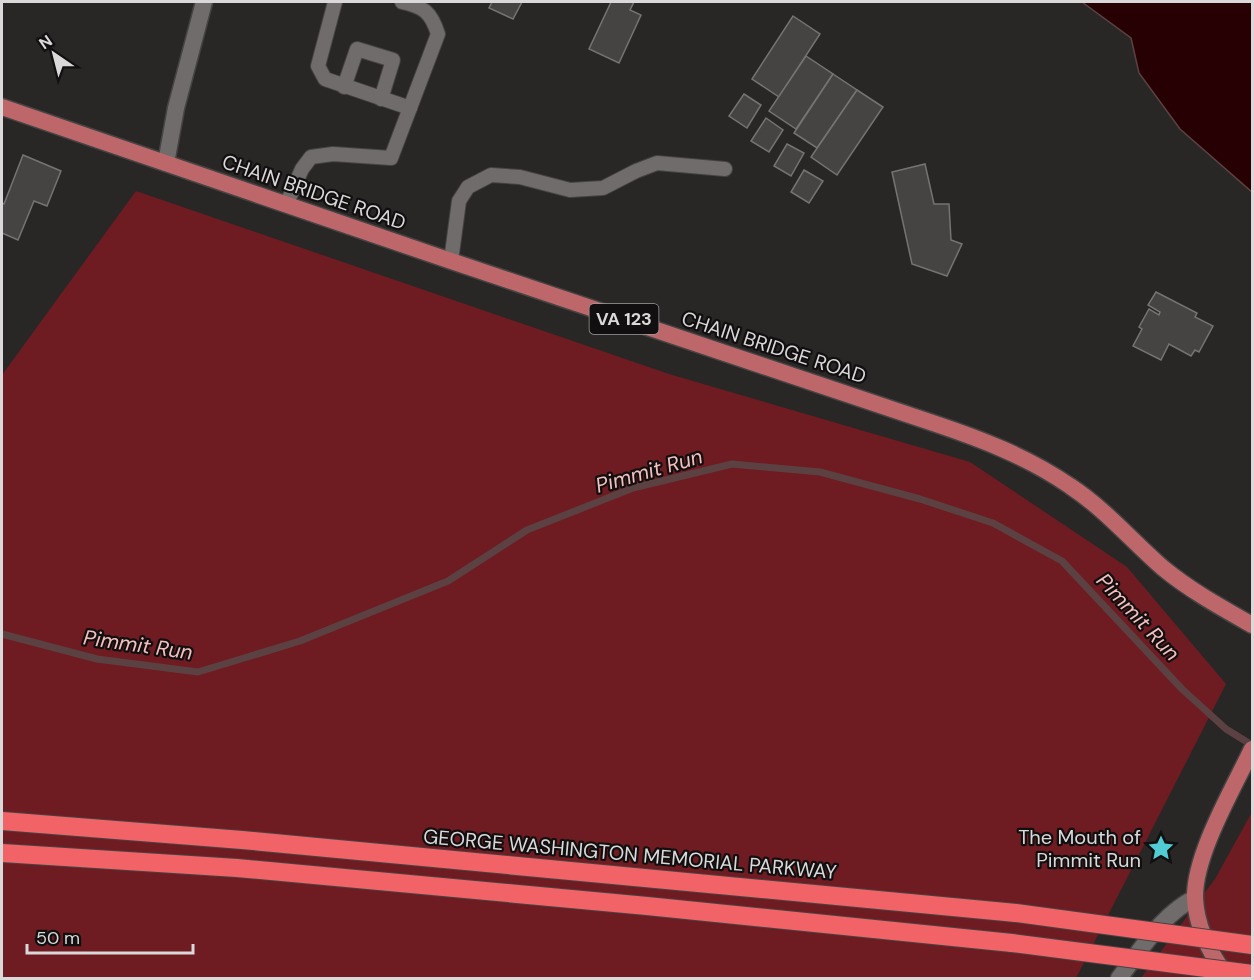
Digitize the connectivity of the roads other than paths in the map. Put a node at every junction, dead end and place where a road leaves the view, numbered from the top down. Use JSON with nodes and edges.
{"nodes":[{"id":1,"x":204,"y":2,"type":"edge"},
{"id":2,"x":335,"y":2,"type":"edge"},
{"id":3,"x":402,"y":2,"type":"edge"},
{"id":4,"x":344,"y":87,"type":"junction"},
{"id":5,"x":381,"y":99,"type":"junction"},
{"id":6,"x":2,"y":108,"type":"edge"},
{"id":7,"x":410,"y":108,"type":"junction"},
{"id":8,"x":166,"y":163,"type":"junction"},
{"id":9,"x":725,"y":169,"type":"dead end"},
{"id":10,"x":286,"y":205,"type":"junction"},
{"id":11,"x":451,"y":261,"type":"junction"},
{"id":12,"x":1252,"y":625,"type":"edge"},
{"id":13,"x":1252,"y":750,"type":"edge"},
{"id":14,"x":2,"y":821,"type":"edge"},
{"id":15,"x":2,"y":853,"type":"edge"},
{"id":16,"x":1195,"y":898,"type":"junction"},
{"id":17,"x":1252,"y":945,"type":"edge"},
{"id":18,"x":1252,"y":974,"type":"edge"},
{"id":19,"x":1119,"y":978,"type":"edge"},
{"id":20,"x":1229,"y":978,"type":"edge"}],
"edges":[{"from":1,"to":8,"type":"street"},
{"from":2,"to":4,"type":"lane"},
{"from":3,"to":7,"type":"lane"},
{"from":4,"to":5,"type":"lane"},
{"from":4,"to":5,"type":"lane"},
{"from":5,"to":7,"type":"lane"},
{"from":6,"to":8,"type":"main road","name":"CHAIN BRIDGE ROAD","number":"VA 123"},
{"from":7,"to":10,"type":"lane"},
{"from":8,"to":10,"type":"main road","name":"CHAIN BRIDGE ROAD","number":"VA 123"},
{"from":9,"to":11,"type":"lane"},
{"from":10,"to":11,"type":"main road","name":"CHAIN BRIDGE ROAD","number":"VA 123"},
{"from":11,"to":12,"type":"main road","name":"CHAIN BRIDGE ROAD","number":"VA 123"},
{"from":13,"to":16,"type":"main road"},
{"from":14,"to":17,"type":"highway","name":"GEORGE WASHINGTON MEMORIAL PARKWAY","bridge":true},
{"from":15,"to":18,"type":"highway","bridge":true},
{"from":16,"to":19,"type":"street"},
{"from":16,"to":20,"type":"main road"}]}
